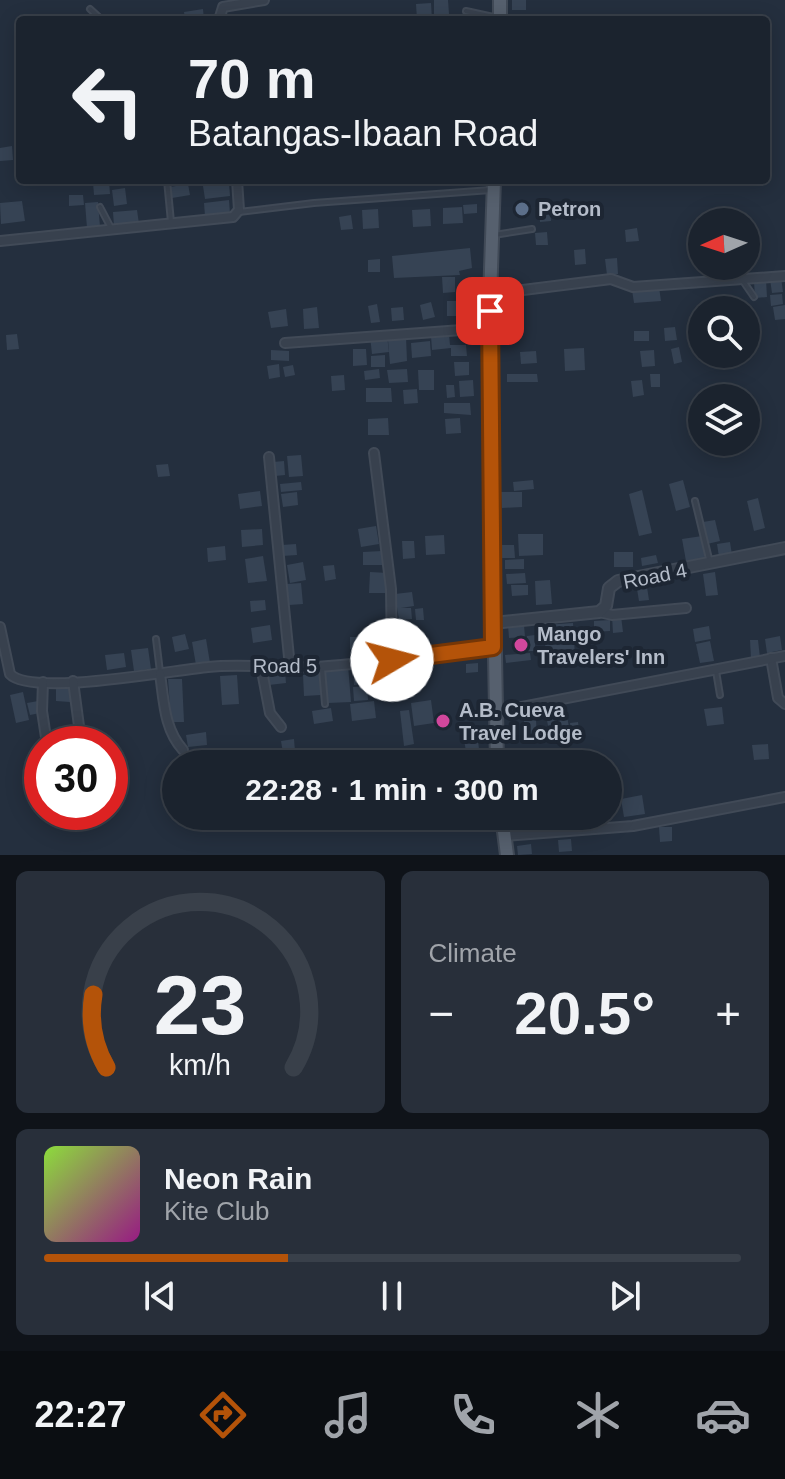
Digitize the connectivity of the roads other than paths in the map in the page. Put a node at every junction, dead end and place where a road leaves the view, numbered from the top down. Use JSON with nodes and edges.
{"nodes":[{"id":1,"x":264,"y":0,"type":"edge"},
{"id":2,"x":90,"y":9,"type":"dead end"},
{"id":3,"x":466,"y":11,"type":"dead end"},
{"id":4,"x":98,"y":16,"type":"edge"},
{"id":5,"x":220,"y":16,"type":"edge"},
{"id":6,"x":487,"y":16,"type":"edge"},
{"id":7,"x":167,"y":184,"type":"edge"},
{"id":8,"x":237,"y":184,"type":"edge"},
{"id":9,"x":494,"y":185,"type":"edge"},
{"id":10,"x":100,"y":207,"type":"dead end"},
{"id":11,"x":239,"y":212,"type":"junction"},
{"id":12,"x":172,"y":224,"type":"junction"},
{"id":13,"x":532,"y":229,"type":"dead end"},
{"id":14,"x":112,"y":230,"type":"junction"},
{"id":15,"x":492,"y":236,"type":"junction"},
{"id":16,"x":0,"y":241,"type":"edge"},
{"id":17,"x":785,"y":276,"type":"edge"},
{"id":18,"x":743,"y":281,"type":"junction"},
{"id":19,"x":491,"y":294,"type":"junction"},
{"id":20,"x":753,"y":296,"type":"edge"},
{"id":21,"x":489,"y":328,"type":"junction"},
{"id":22,"x":285,"y":343,"type":"dead end"},
{"id":23,"x":374,"y":453,"type":"dead end"},
{"id":24,"x":269,"y":457,"type":"dead end"},
{"id":25,"x":695,"y":501,"type":"dead end"},
{"id":26,"x":785,"y":548,"type":"edge"},
{"id":27,"x":710,"y":565,"type":"junction"},
{"id":28,"x":686,"y":608,"type":"dead end"},
{"id":29,"x":599,"y":612,"type":"junction"},
{"id":30,"x":493,"y":623,"type":"junction"},
{"id":31,"x":0,"y":627,"type":"edge"},
{"id":32,"x":156,"y":639,"type":"dead end"},
{"id":33,"x":493,"y":647,"type":"junction"},
{"id":34,"x":785,"y":656,"type":"edge"},
{"id":35,"x":3,"y":657,"type":"edge"},
{"id":36,"x":771,"y":658,"type":"junction"},
{"id":37,"x":392,"y":660,"type":"junction"},
{"id":38,"x":261,"y":666,"type":"junction"},
{"id":39,"x":322,"y":666,"type":"junction"},
{"id":40,"x":290,"y":667,"type":"junction"},
{"id":41,"x":716,"y":669,"type":"junction"},
{"id":42,"x":160,"y":674,"type":"junction"},
{"id":43,"x":73,"y":681,"type":"junction"},
{"id":44,"x":43,"y":682,"type":"junction"},
{"id":45,"x":720,"y":695,"type":"dead end"},
{"id":46,"x":325,"y":704,"type":"dead end"},
{"id":47,"x":785,"y":704,"type":"edge"},
{"id":48,"x":495,"y":712,"type":"junction"},
{"id":49,"x":44,"y":726,"type":"edge"},
{"id":50,"x":79,"y":726,"type":"edge"},
{"id":51,"x":281,"y":727,"type":"dead end"},
{"id":52,"x":183,"y":750,"type":"dead end"},
{"id":53,"x":496,"y":750,"type":"edge"},
{"id":54,"x":785,"y":797,"type":"edge"},
{"id":55,"x":503,"y":830,"type":"edge"},
{"id":56,"x":504,"y":836,"type":"junction"},
{"id":57,"x":507,"y":855,"type":"edge"}],
"edges":[{"from":1,"to":5,"type":"street"},
{"from":2,"to":4,"type":"lane"},
{"from":3,"to":6,"type":"lane"},
{"from":7,"to":12,"type":"lane"},
{"from":8,"to":11,"type":"street"},
{"from":9,"to":11,"type":"lane"},
{"from":9,"to":15,"type":"main road"},
{"from":10,"to":14,"type":"lane"},
{"from":11,"to":12,"type":"street"},
{"from":12,"to":14,"type":"street"},
{"from":13,"to":15,"type":"lane"},
{"from":14,"to":16,"type":"street"},
{"from":15,"to":19,"type":"main road"},
{"from":17,"to":18,"type":"street"},
{"from":18,"to":19,"type":"street"},
{"from":18,"to":20,"type":"lane"},
{"from":19,"to":21,"type":"main road"},
{"from":21,"to":22,"type":"street"},
{"from":21,"to":30,"type":"main road"},
{"from":23,"to":37,"type":"street"},
{"from":24,"to":40,"type":"street"},
{"from":25,"to":27,"type":"lane"},
{"from":26,"to":27,"type":"street","name":"Road 4"},
{"from":27,"to":29,"type":"street","name":"Road 4"},
{"from":28,"to":29,"type":"street"},
{"from":29,"to":30,"type":"street"},
{"from":30,"to":33,"type":"main road"},
{"from":31,"to":35,"type":"street"},
{"from":32,"to":42,"type":"lane"},
{"from":33,"to":37,"type":"street","name":"Road 5"},
{"from":33,"to":48,"type":"main road"},
{"from":34,"to":36,"type":"street"},
{"from":35,"to":44,"type":"street"},
{"from":36,"to":41,"type":"street"},
{"from":36,"to":47,"type":"street"},
{"from":37,"to":39,"type":"street","name":"Road 5"},
{"from":38,"to":40,"type":"street","name":"Road 5"},
{"from":38,"to":42,"type":"street","name":"Road 5"},
{"from":38,"to":51,"type":"street"},
{"from":39,"to":40,"type":"street","name":"Road 5"},
{"from":39,"to":46,"type":"lane"},
{"from":41,"to":45,"type":"lane"},
{"from":41,"to":48,"type":"street"},
{"from":42,"to":43,"type":"street","name":"Road 5"},
{"from":42,"to":52,"type":"street"},
{"from":43,"to":44,"type":"street","name":"Road 5"},
{"from":43,"to":50,"type":"street"},
{"from":44,"to":49,"type":"street"},
{"from":48,"to":53,"type":"main road"},
{"from":54,"to":56,"type":"street"},
{"from":55,"to":56,"type":"main road"},
{"from":56,"to":57,"type":"main road"}]}
